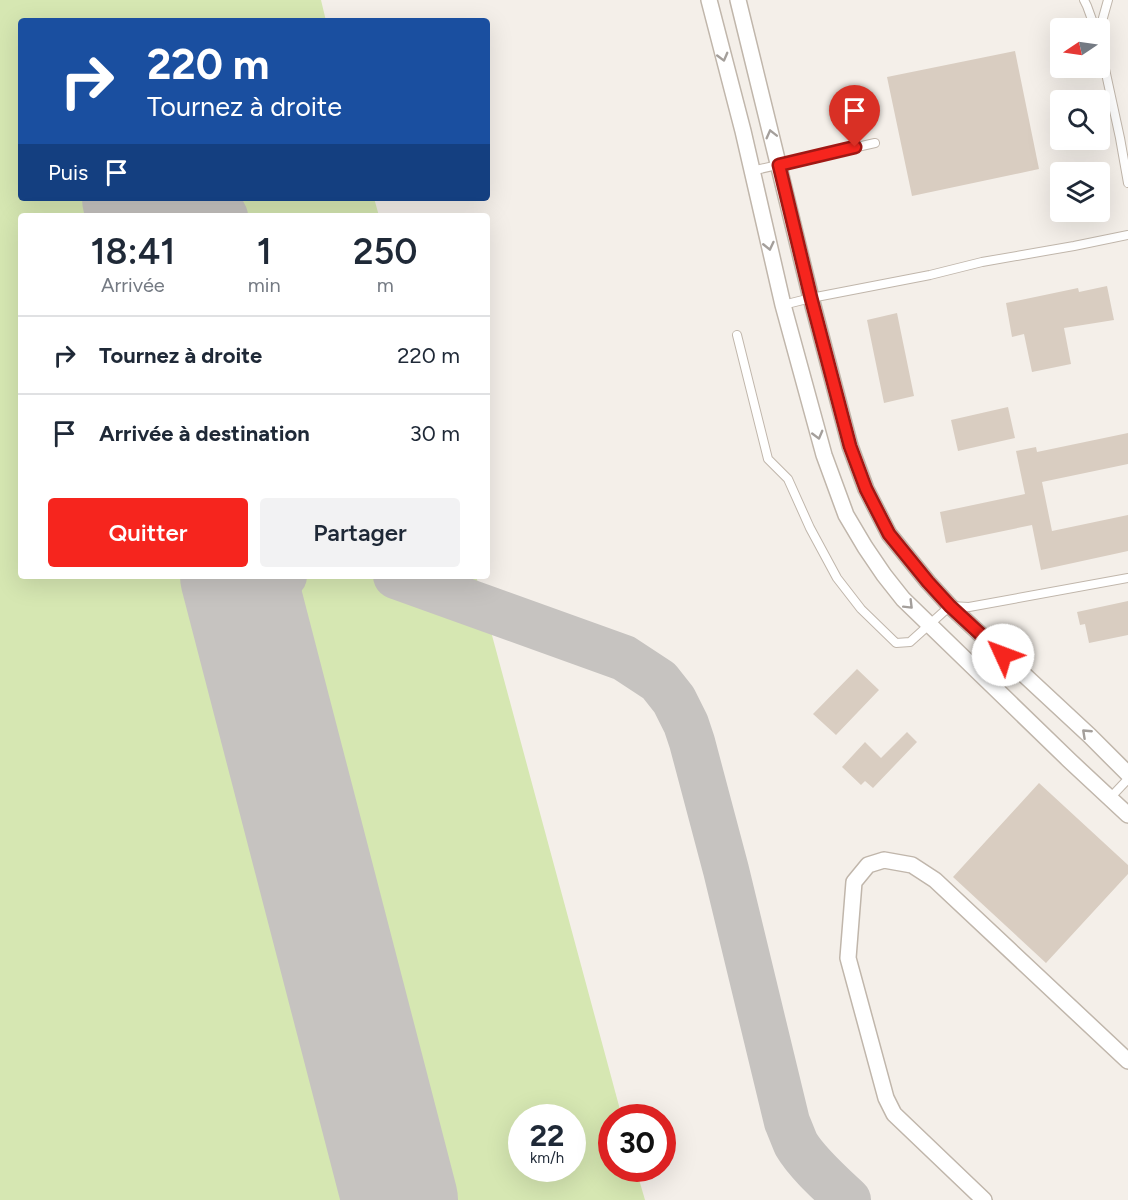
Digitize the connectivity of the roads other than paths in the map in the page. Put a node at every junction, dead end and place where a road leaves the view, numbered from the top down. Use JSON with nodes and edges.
{"nodes":[{"id":1,"x":709,"y":0,"type":"edge"},
{"id":2,"x":738,"y":0,"type":"edge"},
{"id":3,"x":1084,"y":0,"type":"edge"},
{"id":4,"x":1108,"y":0,"type":"edge"},
{"id":5,"x":1091,"y":18,"type":"edge"},
{"id":6,"x":1103,"y":18,"type":"edge"},
{"id":7,"x":1107,"y":78,"type":"edge"},
{"id":8,"x":875,"y":143,"type":"dead end"},
{"id":9,"x":779,"y":165,"type":"junction"},
{"id":10,"x":751,"y":171,"type":"junction"},
{"id":11,"x":1128,"y":183,"type":"edge"},
{"id":12,"x":1128,"y":234,"type":"edge"},
{"id":13,"x":811,"y":298,"type":"junction"},
{"id":14,"x":783,"y":305,"type":"junction"},
{"id":15,"x":737,"y":335,"type":"dead end"},
{"id":16,"x":1128,"y":578,"type":"edge"},
{"id":17,"x":950,"y":606,"type":"junction"},
{"id":18,"x":929,"y":624,"type":"junction"},
{"id":19,"x":1128,"y":774,"type":"edge"},
{"id":20,"x":1128,"y":779,"type":"edge"},
{"id":21,"x":1110,"y":798,"type":"junction"},
{"id":22,"x":1128,"y":815,"type":"edge"},
{"id":23,"x":1128,"y":1061,"type":"edge"},
{"id":24,"x":984,"y":1200,"type":"edge"}],
"edges":[{"from":1,"to":10,"type":"street","one_way":true},
{"from":9,"to":2,"type":"street","one_way":true},
{"from":3,"to":5,"type":"lane"},
{"from":4,"to":6,"type":"lane"},
{"from":7,"to":11,"type":"lane"},
{"from":8,"to":9,"type":"lane"},
{"from":9,"to":10,"type":"lane"},
{"from":9,"to":13,"type":"street"},
{"from":10,"to":14,"type":"street","one_way":true},
{"from":12,"to":13,"type":"lane"},
{"from":13,"to":14,"type":"lane"},
{"from":13,"to":17,"type":"street"},
{"from":14,"to":18,"type":"street","one_way":true},
{"from":15,"to":18,"type":"lane"},
{"from":16,"to":17,"type":"lane"},
{"from":17,"to":18,"type":"lane"},
{"from":19,"to":17,"type":"street","one_way":true},
{"from":18,"to":21,"type":"street"},
{"from":20,"to":21,"type":"lane"},
{"from":21,"to":22,"type":"street"},
{"from":23,"to":24,"type":"street"}]}
